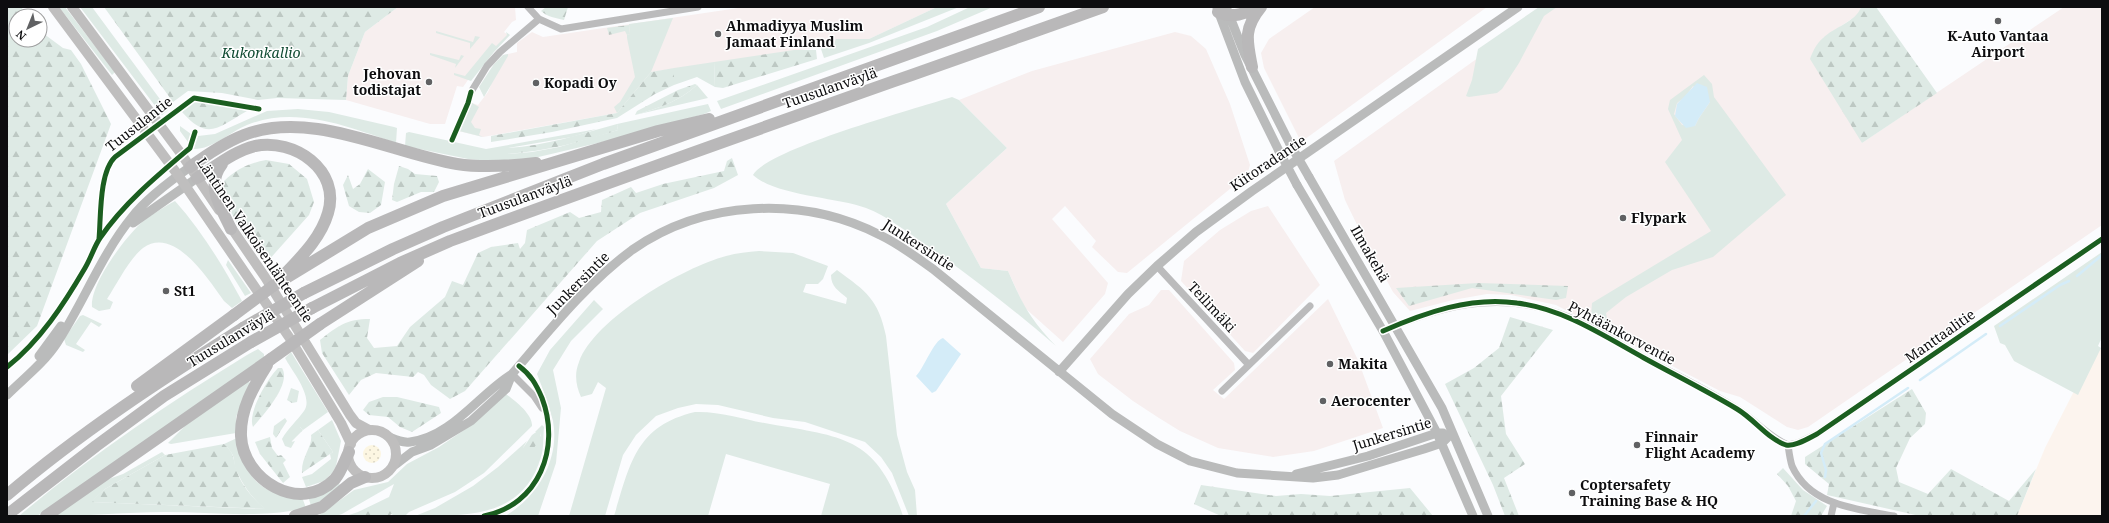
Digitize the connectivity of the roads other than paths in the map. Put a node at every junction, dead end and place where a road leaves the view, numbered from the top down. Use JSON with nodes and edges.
{"nodes":[{"id":1,"x":53,"y":7,"type":"edge"},
{"id":2,"x":72,"y":7,"type":"edge"},
{"id":3,"x":528,"y":7,"type":"edge"},
{"id":4,"x":698,"y":7,"type":"edge"},
{"id":5,"x":1039,"y":7,"type":"edge"},
{"id":6,"x":1103,"y":7,"type":"edge"},
{"id":7,"x":1260,"y":7,"type":"edge"},
{"id":8,"x":1518,"y":7,"type":"edge"},
{"id":9,"x":1221,"y":10,"type":"edge"},
{"id":10,"x":539,"y":19,"type":"junction"},
{"id":11,"x":1252,"y":67,"type":"junction"},
{"id":12,"x":471,"y":92,"type":"dead end"},
{"id":13,"x":771,"y":103,"type":"junction"},
{"id":14,"x":563,"y":161,"type":"junction"},
{"id":15,"x":223,"y":162,"type":"junction"},
{"id":16,"x":190,"y":167,"type":"junction"},
{"id":17,"x":178,"y":175,"type":"junction"},
{"id":18,"x":197,"y":178,"type":"junction"},
{"id":19,"x":186,"y":186,"type":"junction"},
{"id":20,"x":231,"y":229,"type":"junction"},
{"id":21,"x":120,"y":234,"type":"junction"},
{"id":22,"x":2102,"y":240,"type":"edge"},
{"id":23,"x":450,"y":241,"type":"junction"},
{"id":24,"x":1157,"y":266,"type":"junction"},
{"id":25,"x":289,"y":273,"type":"junction"},
{"id":26,"x":1310,"y":306,"type":"dead end"},
{"id":27,"x":1395,"y":325,"type":"junction"},
{"id":28,"x":1383,"y":331,"type":"junction"},
{"id":29,"x":271,"y":359,"type":"junction"},
{"id":30,"x":1249,"y":365,"type":"junction"},
{"id":31,"x":519,"y":366,"type":"junction"},
{"id":32,"x":1059,"y":372,"type":"junction"},
{"id":33,"x":512,"y":374,"type":"junction"},
{"id":34,"x":1222,"y":391,"type":"dead end"},
{"id":35,"x":7,"y":395,"type":"edge"},
{"id":36,"x":548,"y":419,"type":"junction"},
{"id":37,"x":369,"y":430,"type":"junction"},
{"id":38,"x":84,"y":433,"type":"junction"},
{"id":39,"x":1437,"y":433,"type":"junction"},
{"id":40,"x":1452,"y":433,"type":"junction"},
{"id":41,"x":389,"y":437,"type":"junction"},
{"id":42,"x":1442,"y":443,"type":"junction"},
{"id":43,"x":1788,"y":445,"type":"junction"},
{"id":44,"x":350,"y":448,"type":"junction"},
{"id":45,"x":394,"y":465,"type":"junction"},
{"id":46,"x":1289,"y":475,"type":"junction"},
{"id":47,"x":365,"y":478,"type":"junction"},
{"id":48,"x":7,"y":495,"type":"edge"},
{"id":49,"x":1834,"y":503,"type":"junction"},
{"id":50,"x":7,"y":515,"type":"edge"},
{"id":51,"x":46,"y":516,"type":"edge"},
{"id":52,"x":295,"y":516,"type":"edge"},
{"id":53,"x":484,"y":516,"type":"edge"},
{"id":54,"x":1473,"y":516,"type":"edge"},
{"id":55,"x":1488,"y":516,"type":"edge"},
{"id":56,"x":1831,"y":516,"type":"edge"},
{"id":57,"x":1894,"y":516,"type":"edge"}],
"edges":[{"from":1,"to":17,"type":"main road","name":"Läntinen Valkoisenlähteentie"},
{"from":2,"to":16,"type":"main road","name":"Läntinen Valkoisenlähteentie"},
{"from":3,"to":10,"type":"street"},
{"from":4,"to":10,"type":"street"},
{"from":5,"to":13,"type":"highway","name":"Tuusulanväylä"},
{"from":6,"to":23,"type":"highway","name":"Tuusulanväylä"},
{"from":7,"to":9,"type":"highway"},
{"from":7,"to":11,"type":"highway"},
{"from":8,"to":24,"type":"main road","name":"Kiitoradantie"},
{"from":9,"to":11,"type":"main road","name":"Ilmakehä"},
{"from":9,"to":28,"type":"main road","name":"Ilmakehä","bridge":true},
{"from":10,"to":12,"type":"street"},
{"from":11,"to":27,"type":"main road","name":"Ilmakehä","bridge":true},
{"from":13,"to":14,"type":"highway"},
{"from":13,"to":38,"type":"highway","name":"Tuusulanväylä","bridge":true},
{"from":14,"to":16,"type":"highway"},
{"from":14,"to":25,"type":"highway"},
{"from":15,"to":18,"type":"highway"},
{"from":15,"to":20,"type":"highway"},
{"from":15,"to":25,"type":"highway"},
{"from":16,"to":17,"type":"main road"},
{"from":16,"to":18,"type":"main road","name":"Läntinen Valkoisenlähteentie"},
{"from":17,"to":19,"type":"main road","name":"Läntinen Valkoisenlähteentie"},
{"from":17,"to":21,"type":"main road"},
{"from":18,"to":19,"type":"main road"},
{"from":18,"to":20,"type":"main road","name":"Läntinen Valkoisenlähteentie"},
{"from":19,"to":21,"type":"main road"},
{"from":19,"to":44,"type":"main road","name":"Läntinen Valkoisenlähteentie"},
{"from":20,"to":37,"type":"main road","name":"Läntinen Valkoisenlähteentie"},
{"from":21,"to":35,"type":"main road"},
{"from":22,"to":43,"type":"street","name":"Manttaalitie"},
{"from":23,"to":29,"type":"highway","bridge":true},
{"from":23,"to":50,"type":"highway","name":"Tuusulanväylä","bridge":true},
{"from":24,"to":30,"type":"street","name":"Teilimäki"},
{"from":24,"to":32,"type":"main road","name":"Kiitoradantie"},
{"from":25,"to":38,"type":"highway","bridge":true},
{"from":26,"to":30,"type":"street"},
{"from":27,"to":28,"type":"street","name":"Pyhtäänkorventie"},
{"from":27,"to":40,"type":"main road","name":"Ilmakehä"},
{"from":27,"to":43,"type":"street","name":"Pyhtäänkorventie"},
{"from":28,"to":39,"type":"main road","name":"Ilmakehä"},
{"from":29,"to":44,"type":"highway"},
{"from":29,"to":51,"type":"highway"},
{"from":30,"to":34,"type":"street"},
{"from":31,"to":32,"type":"main road","name":"Junkersintie"},
{"from":31,"to":33,"type":"main road","name":"Junkersintie"},
{"from":31,"to":36,"type":"street"},
{"from":32,"to":46,"type":"main road","name":"Junkersintie"},
{"from":33,"to":36,"type":"street"},
{"from":33,"to":41,"type":"main road","name":"Junkersintie"},
{"from":33,"to":45,"type":"main road","name":"Junkersintie"},
{"from":36,"to":53,"type":"street"},
{"from":37,"to":41,"type":"main road"},
{"from":37,"to":44,"type":"main road"},
{"from":38,"to":48,"type":"highway","name":"Tuusulanväylä"},
{"from":39,"to":40,"type":"main road","name":"Junkersintie"},
{"from":39,"to":42,"type":"main road","name":"Ilmakehä"},
{"from":39,"to":46,"type":"main road","name":"Junkersintie"},
{"from":40,"to":42,"type":"main road","name":"Junkersintie"},
{"from":40,"to":55,"type":"main road","name":"Ilmakehä"},
{"from":41,"to":45,"type":"main road"},
{"from":42,"to":46,"type":"main road","name":"Junkersintie"},
{"from":42,"to":54,"type":"main road","name":"Ilmakehä"},
{"from":43,"to":49,"type":"street"},
{"from":44,"to":47,"type":"main road"},
{"from":45,"to":47,"type":"main road"},
{"from":47,"to":52,"type":"highway"},
{"from":49,"to":56,"type":"street"},
{"from":49,"to":57,"type":"street"}]}
